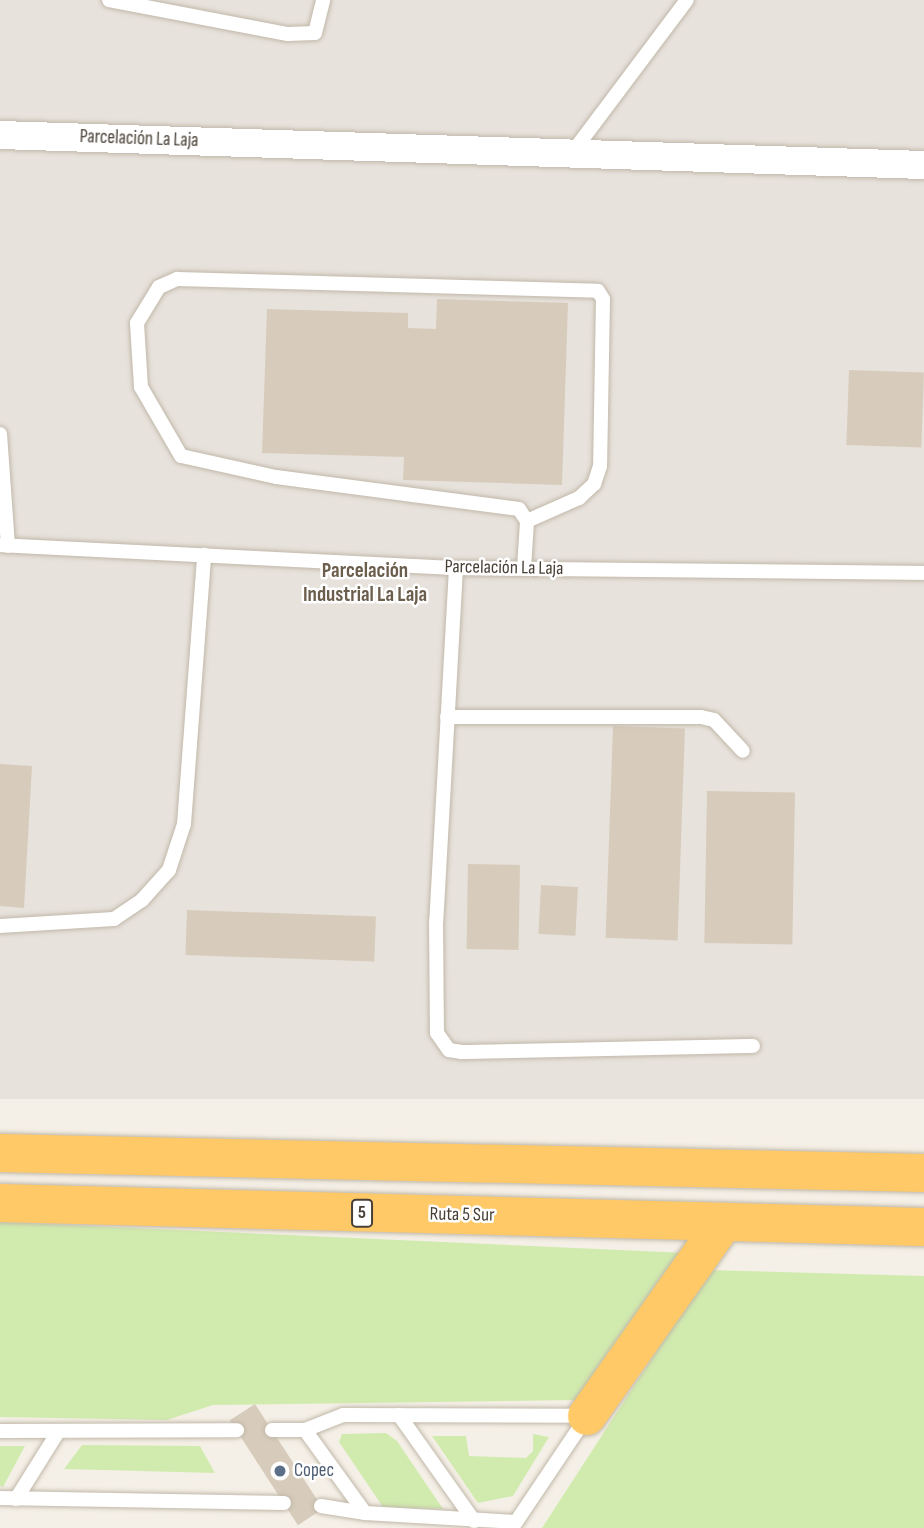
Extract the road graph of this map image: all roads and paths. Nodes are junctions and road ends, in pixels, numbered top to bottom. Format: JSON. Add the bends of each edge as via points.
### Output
{"nodes":[{"id":1,"x":109,"y":0,"type":"edge"},
{"id":2,"x":323,"y":0,"type":"edge"},
{"id":3,"x":687,"y":0,"type":"edge"},
{"id":4,"x":0,"y":135,"type":"edge"},
{"id":5,"x":572,"y":153,"type":"junction"},
{"id":6,"x":924,"y":164,"type":"edge"},
{"id":7,"x":0,"y":434,"type":"edge"},
{"id":8,"x":527,"y":521,"type":"junction"},
{"id":9,"x":4,"y":546,"type":"edge"},
{"id":10,"x":204,"y":555,"type":"junction"},
{"id":11,"x":456,"y":568,"type":"junction"},
{"id":12,"x":524,"y":568,"type":"junction"},
{"id":13,"x":924,"y":573,"type":"edge"},
{"id":14,"x":447,"y":717,"type":"junction"},
{"id":15,"x":743,"y":751,"type":"dead end"},
{"id":16,"x":0,"y":926,"type":"edge"},
{"id":17,"x":753,"y":1046,"type":"dead end"},
{"id":18,"x":0,"y":1153,"type":"edge"},
{"id":19,"x":924,"y":1173,"type":"edge"},
{"id":20,"x":0,"y":1203,"type":"edge"},
{"id":21,"x":724,"y":1222,"type":"junction"},
{"id":22,"x":924,"y":1227,"type":"edge"},
{"id":23,"x":399,"y":1415,"type":"junction"},
{"id":24,"x":587,"y":1416,"type":"junction"},
{"id":25,"x":237,"y":1430,"type":"dead end"},
{"id":26,"x":272,"y":1430,"type":"dead end"},
{"id":27,"x":304,"y":1430,"type":"junction"},
{"id":28,"x":0,"y":1431,"type":"edge"},
{"id":29,"x":58,"y":1432,"type":"junction"},
{"id":30,"x":0,"y":1498,"type":"edge"},
{"id":31,"x":16,"y":1499,"type":"junction"},
{"id":32,"x":284,"y":1503,"type":"dead end"},
{"id":33,"x":321,"y":1506,"type":"dead end"},
{"id":34,"x":365,"y":1513,"type":"junction"},
{"id":35,"x":474,"y":1521,"type":"junction"},
{"id":36,"x":514,"y":1525,"type":"edge"}],
"edges":[{"from":1,"to":2,"type":"lane","via":[[288,34],[315,33]]},
{"from":3,"to":5,"type":"lane"},
{"from":4,"to":5,"type":"street","name":"Parcelación La Laja"},
{"from":5,"to":6,"type":"street","name":"Parcelación La Laja"},
{"from":7,"to":9,"type":"lane"},
{"from":8,"to":8,"type":"lane","via":[[519,509],[276,477],[181,456],[141,387],[137,323],[159,287],[177,279],[598,291],[603,299],[600,466],[594,484],[579,498]]},
{"from":8,"to":12,"type":"lane"},
{"from":9,"to":10,"type":"lane","name":"Parcelación La Laja"},
{"from":10,"to":11,"type":"lane","name":"Parcelación La Laja"},
{"from":10,"to":16,"type":"lane","via":[[184,824],[169,870],[142,901],[114,919]]},
{"from":11,"to":12,"type":"lane","name":"Parcelación La Laja"},
{"from":11,"to":14,"type":"lane"},
{"from":12,"to":13,"type":"lane","name":"Parcelación La Laja"},
{"from":14,"to":15,"type":"lane","via":[[702,717],[714,720]]},
{"from":14,"to":17,"type":"lane","via":[[436,920],[437,1033],[449,1050]]},
{"from":18,"to":19,"type":"highway"},
{"from":20,"to":21,"type":"highway","name":"Ruta 5 Sur","number":"5"},
{"from":21,"to":22,"type":"highway","name":"Ruta 5 Sur","number":"5"},
{"from":21,"to":24,"type":"highway"},
{"from":23,"to":24,"type":"lane"},
{"from":23,"to":27,"type":"lane","via":[[343,1415]]},
{"from":23,"to":35,"type":"lane"},
{"from":24,"to":36,"type":"lane"},
{"from":25,"to":29,"type":"lane"},
{"from":26,"to":27,"type":"lane"},
{"from":27,"to":34,"type":"lane"},
{"from":28,"to":29,"type":"lane"},
{"from":29,"to":31,"type":"lane"},
{"from":30,"to":31,"type":"lane"},
{"from":31,"to":32,"type":"lane"},
{"from":33,"to":34,"type":"lane"},
{"from":34,"to":35,"type":"lane"},
{"from":35,"to":36,"type":"lane"}]}
